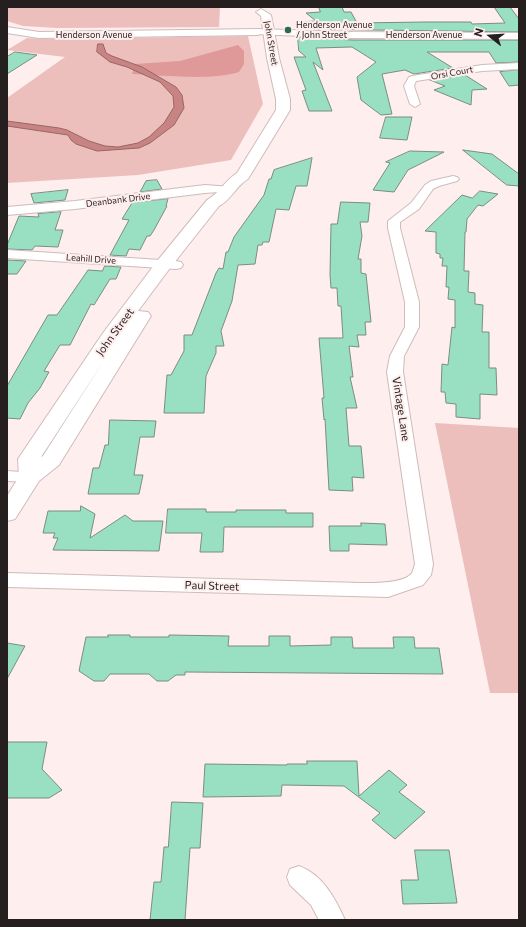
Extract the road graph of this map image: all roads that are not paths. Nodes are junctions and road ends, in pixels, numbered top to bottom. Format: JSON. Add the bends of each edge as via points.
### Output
{"nodes":[{"id":1,"x":261,"y":10,"type":"edge"},
{"id":2,"x":7,"y":30,"type":"edge"},
{"id":3,"x":24,"y":33,"type":"junction"},
{"id":4,"x":263,"y":33,"type":"junction"},
{"id":5,"x":519,"y":36,"type":"edge"},
{"id":6,"x":7,"y":39,"type":"edge"},
{"id":7,"x":519,"y":66,"type":"edge"},
{"id":8,"x":415,"y":104,"type":"dead end"},
{"id":9,"x":453,"y":179,"type":"dead end"},
{"id":10,"x":228,"y":189,"type":"junction"},
{"id":11,"x":7,"y":211,"type":"edge"},
{"id":12,"x":7,"y":254,"type":"edge"},
{"id":13,"x":170,"y":264,"type":"junction"},
{"id":14,"x":7,"y":476,"type":"edge"},
{"id":15,"x":30,"y":476,"type":"junction"},
{"id":16,"x":7,"y":514,"type":"edge"},
{"id":17,"x":7,"y":580,"type":"edge"},
{"id":18,"x":416,"y":580,"type":"joint"},
{"id":19,"x":299,"y":877,"type":"dead end"},
{"id":20,"x":332,"y":920,"type":"edge"}],
"edges":[{"from":1,"to":4,"type":"main road","name":"John Street","via":[[257,16]]},
{"from":2,"to":3,"type":"street","name":"Henderson Avenue"},
{"from":3,"to":4,"type":"street","name":"Henderson Avenue"},
{"from":3,"to":6,"type":"street"},
{"from":4,"to":5,"type":"street","name":"Henderson Avenue"},
{"from":4,"to":10,"type":"main road","name":"John Street","via":[[283,99],[283,110],[243,176]]},
{"from":7,"to":8,"type":"street","name":"Orsi Court","via":[[482,68],[412,79],[409,86]]},
{"from":9,"to":18,"type":"street","name":"Vintage Lane","via":[[429,187],[415,206],[394,221],[413,314],[412,327],[397,356],[395,372],[424,564],[421,575]]},
{"from":10,"to":11,"type":"street","name":"Deanbank Drive","via":[[205,189]]},
{"from":10,"to":13,"type":"main road","name":"John Street","via":[[213,203]]},
{"from":12,"to":13,"type":"street","name":"Leahill Drive"},
{"from":13,"to":15,"type":"main road","name":"John Street","via":[[51,460]]},
{"from":14,"to":15,"type":"street"},
{"from":15,"to":16,"type":"main road","name":"John Street"},
{"from":17,"to":18,"type":"street","name":"Paul Street","via":[[388,590]]},
{"from":19,"to":20,"type":"street","via":[[320,897]]}]}
